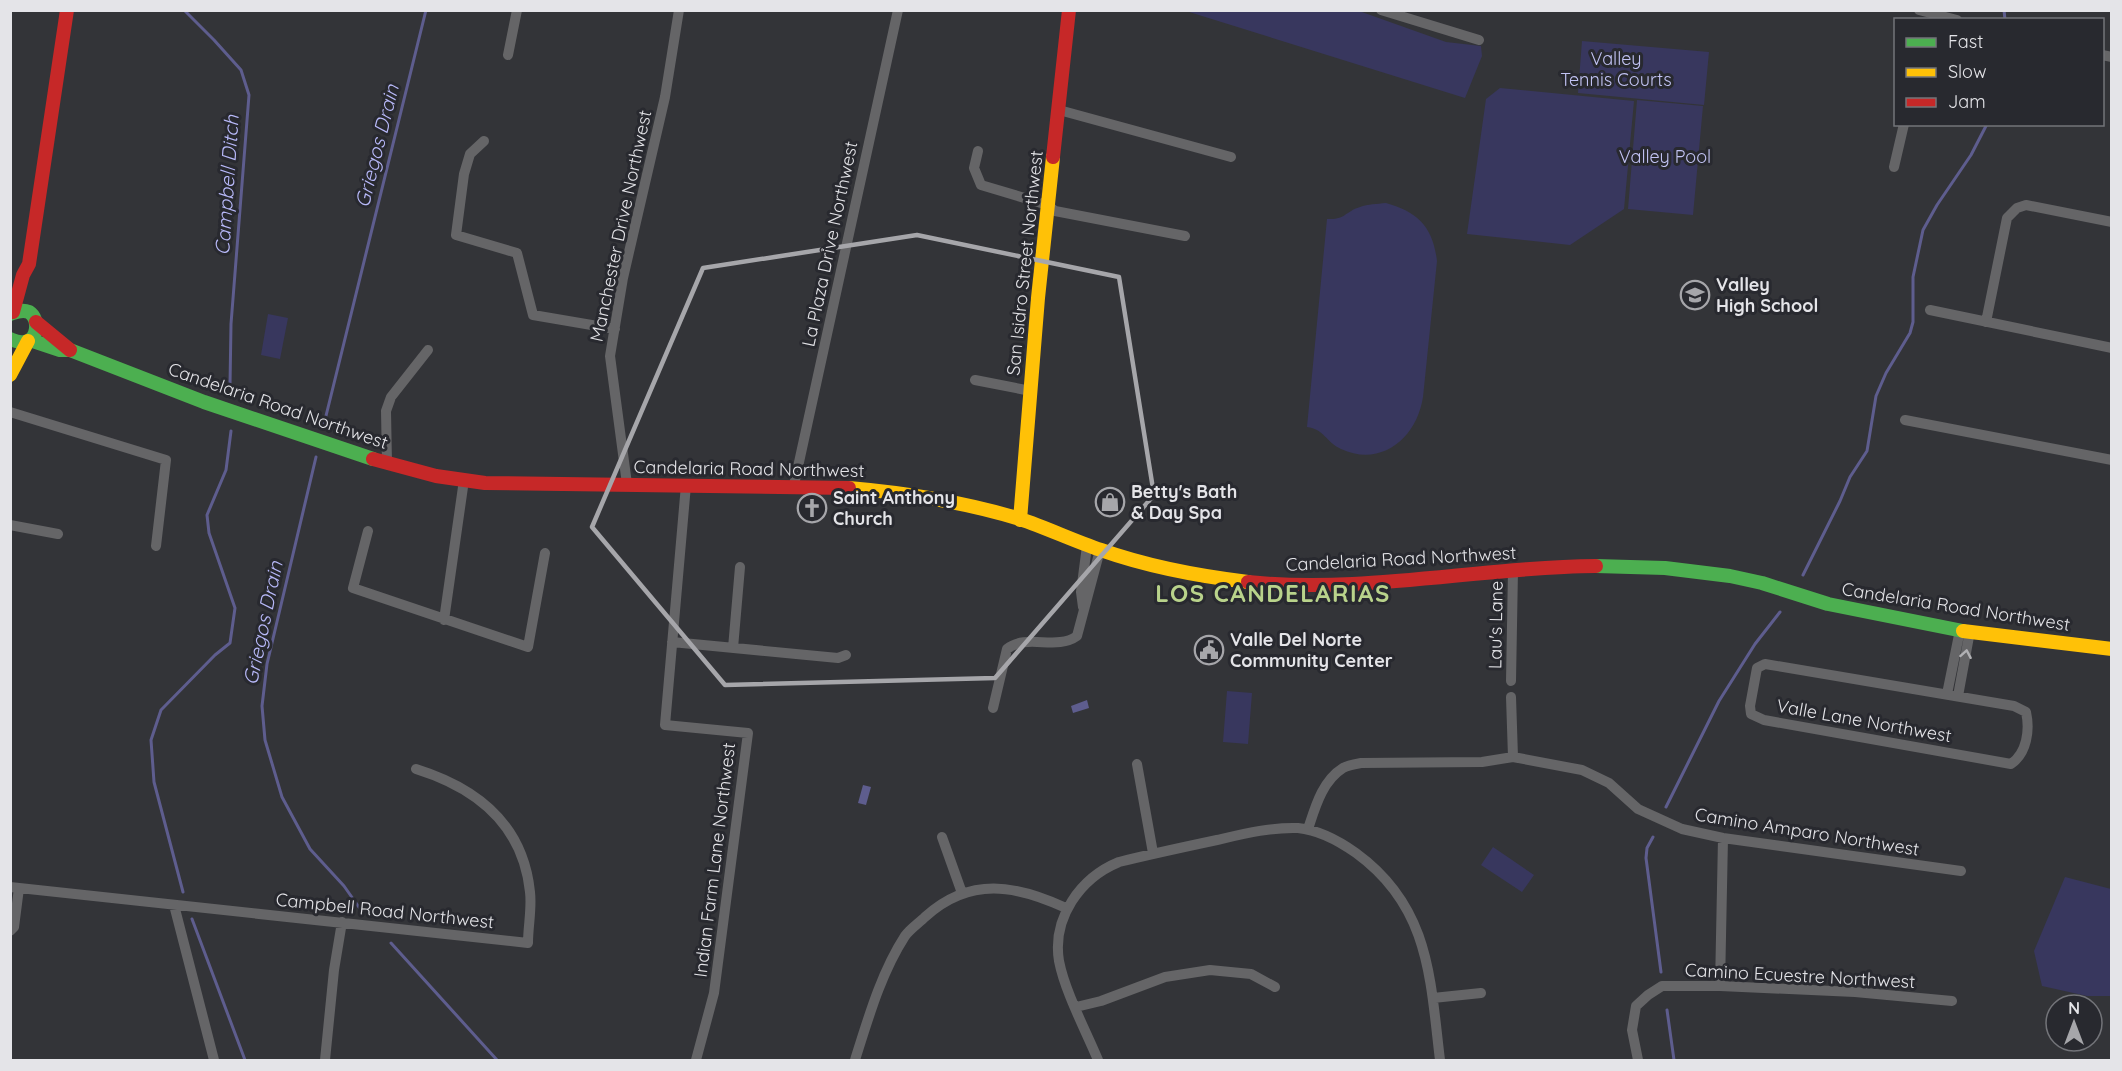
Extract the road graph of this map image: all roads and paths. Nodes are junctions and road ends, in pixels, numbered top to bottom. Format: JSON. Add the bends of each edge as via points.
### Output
{"nodes":[{"id":1,"x":67,"y":10,"type":"edge"},
{"id":2,"x":518,"y":10,"type":"edge"},
{"id":3,"x":680,"y":10,"type":"edge"},
{"id":4,"x":898,"y":10,"type":"edge"},
{"id":5,"x":1069,"y":10,"type":"edge"},
{"id":6,"x":1381,"y":10,"type":"edge"},
{"id":7,"x":1919,"y":10,"type":"edge"},
{"id":8,"x":1932,"y":17,"type":"edge"},
{"id":9,"x":1479,"y":40,"type":"dead end"},
{"id":10,"x":508,"y":55,"type":"dead end"},
{"id":11,"x":1059,"y":110,"type":"junction"},
{"id":12,"x":1904,"y":126,"type":"edge"},
{"id":13,"x":484,"y":141,"type":"dead end"},
{"id":14,"x":978,"y":151,"type":"dead end"},
{"id":15,"x":1231,"y":157,"type":"dead end"},
{"id":16,"x":1894,"y":167,"type":"dead end"},
{"id":17,"x":1048,"y":205,"type":"junction"},
{"id":18,"x":2112,"y":222,"type":"edge"},
{"id":19,"x":1185,"y":237,"type":"dead end"},
{"id":20,"x":28,"y":264,"type":"junction"},
{"id":21,"x":1930,"y":310,"type":"dead end"},
{"id":22,"x":11,"y":313,"type":"edge"},
{"id":23,"x":35,"y":320,"type":"junction"},
{"id":24,"x":1986,"y":322,"type":"junction"},
{"id":25,"x":615,"y":329,"type":"junction"},
{"id":26,"x":10,"y":339,"type":"edge"},
{"id":27,"x":29,"y":340,"type":"junction"},
{"id":28,"x":2112,"y":348,"type":"edge"},
{"id":29,"x":70,"y":350,"type":"junction"},
{"id":30,"x":428,"y":350,"type":"dead end"},
{"id":31,"x":10,"y":375,"type":"edge"},
{"id":32,"x":975,"y":380,"type":"dead end"},
{"id":33,"x":1030,"y":391,"type":"junction"},
{"id":34,"x":10,"y":412,"type":"edge"},
{"id":35,"x":1905,"y":420,"type":"dead end"},
{"id":36,"x":2112,"y":460,"type":"edge"},
{"id":37,"x":387,"y":463,"type":"junction"},
{"id":38,"x":464,"y":480,"type":"junction"},
{"id":39,"x":627,"y":484,"type":"junction"},
{"id":40,"x":686,"y":485,"type":"junction"},
{"id":41,"x":794,"y":485,"type":"junction"},
{"id":42,"x":1020,"y":519,"type":"junction"},
{"id":43,"x":10,"y":525,"type":"edge"},
{"id":44,"x":368,"y":531,"type":"dead end"},
{"id":45,"x":58,"y":534,"type":"dead end"},
{"id":46,"x":156,"y":546,"type":"dead end"},
{"id":47,"x":1094,"y":548,"type":"junction"},
{"id":48,"x":545,"y":553,"type":"dead end"},
{"id":49,"x":740,"y":567,"type":"dead end"},
{"id":50,"x":1513,"y":570,"type":"junction"},
{"id":51,"x":444,"y":620,"type":"junction"},
{"id":52,"x":1965,"y":630,"type":"junction"},
{"id":53,"x":672,"y":642,"type":"junction"},
{"id":54,"x":733,"y":648,"type":"junction"},
{"id":55,"x":2112,"y":649,"type":"edge"},
{"id":56,"x":846,"y":655,"type":"dead end"},
{"id":57,"x":1511,"y":681,"type":"dead end"},
{"id":58,"x":1953,"y":695,"type":"junction"},
{"id":59,"x":1511,"y":697,"type":"dead end"},
{"id":60,"x":993,"y":708,"type":"dead end"},
{"id":61,"x":1513,"y":757,"type":"junction"},
{"id":62,"x":1137,"y":764,"type":"dead end"},
{"id":63,"x":416,"y":769,"type":"dead end"},
{"id":64,"x":1308,"y":829,"type":"junction"},
{"id":65,"x":942,"y":837,"type":"dead end"},
{"id":66,"x":1723,"y":838,"type":"junction"},
{"id":67,"x":1153,"y":854,"type":"junction"},
{"id":68,"x":1961,"y":872,"type":"dead end"},
{"id":69,"x":15,"y":888,"type":"edge"},
{"id":70,"x":962,"y":893,"type":"junction"},
{"id":71,"x":174,"y":905,"type":"junction"},
{"id":72,"x":1066,"y":908,"type":"junction"},
{"id":73,"x":342,"y":922,"type":"junction"},
{"id":74,"x":10,"y":931,"type":"edge"},
{"id":75,"x":1720,"y":986,"type":"junction"},
{"id":76,"x":1275,"y":987,"type":"dead end"},
{"id":77,"x":1480,"y":993,"type":"dead end"},
{"id":78,"x":1433,"y":998,"type":"junction"},
{"id":79,"x":1952,"y":1001,"type":"dead end"},
{"id":80,"x":1076,"y":1007,"type":"junction"},
{"id":81,"x":214,"y":1060,"type":"edge"},
{"id":82,"x":325,"y":1060,"type":"edge"},
{"id":83,"x":696,"y":1060,"type":"edge"},
{"id":84,"x":855,"y":1060,"type":"edge"},
{"id":85,"x":1098,"y":1060,"type":"edge"},
{"id":86,"x":1440,"y":1060,"type":"edge"},
{"id":87,"x":1638,"y":1060,"type":"edge"}],
"edges":[{"from":1,"to":20,"type":"main road"},
{"from":2,"to":10,"type":"street"},
{"from":3,"to":25,"type":"street","name":"Manchester Drive Northwest"},
{"from":4,"to":41,"type":"street","name":"La Plaza Drive Northwest"},
{"from":5,"to":11,"type":"main road","name":"San Isidro Street Northwest"},
{"from":6,"to":9,"type":"street"},
{"from":7,"to":8,"type":"street"},
{"from":11,"to":15,"type":"street"},
{"from":11,"to":17,"type":"main road","name":"San Isidro Street Northwest"},
{"from":12,"to":16,"type":"street"},
{"from":13,"to":25,"type":"street","via":[[470,154],[464,174],[456,235],[517,253],[533,315]]},
{"from":14,"to":17,"type":"street","via":[[974,168],[981,185]]},
{"from":17,"to":19,"type":"street","via":[[1055,211]]},
{"from":17,"to":33,"type":"main road","name":"San Isidro Street Northwest"},
{"from":18,"to":24,"type":"street","via":[[2041,207],[2017,208],[2007,218]]},
{"from":20,"to":22,"type":"main road","via":[[22,272],[19,300]]},
{"from":20,"to":23,"type":"main road"},
{"from":21,"to":24,"type":"street"},
{"from":22,"to":23,"type":"main road","via":[[27,312]]},
{"from":23,"to":27,"type":"main road","via":[[35,334]]},
{"from":23,"to":29,"type":"main road"},
{"from":24,"to":28,"type":"street"},
{"from":25,"to":39,"type":"street","name":"Manchester Drive Northwest","via":[[610,356]]},
{"from":26,"to":27,"type":"main road"},
{"from":27,"to":29,"type":"main road"},
{"from":27,"to":31,"type":"main road"},
{"from":29,"to":37,"type":"main road","name":"Candelaria Road Northwest","via":[[204,402]]},
{"from":30,"to":37,"type":"street","via":[[390,397],[386,411]]},
{"from":32,"to":33,"type":"street"},
{"from":33,"to":42,"type":"main road","name":"San Isidro Street Northwest"},
{"from":34,"to":46,"type":"street","via":[[166,460]]},
{"from":35,"to":36,"type":"street"},
{"from":37,"to":38,"type":"main road","name":"Candelaria Road Northwest"},
{"from":38,"to":39,"type":"main road","name":"Candelaria Road Northwest","via":[[527,485]]},
{"from":38,"to":51,"type":"street"},
{"from":39,"to":40,"type":"main road","name":"Candelaria Road Northwest"},
{"from":40,"to":41,"type":"main road","name":"Candelaria Road Northwest"},
{"from":40,"to":53,"type":"street","name":"Indian Farm Lane Northwest"},
{"from":41,"to":42,"type":"main road","name":"Candelaria Road Northwest","via":[[877,490]]},
{"from":42,"to":47,"type":"main road","name":"Candelaria Road Northwest"},
{"from":43,"to":45,"type":"street"},
{"from":44,"to":51,"type":"street","via":[[353,588]]},
{"from":47,"to":50,"type":"main road","name":"Candelaria Road Northwest","via":[[1204,576],[1268,584],[1319,585]]},
{"from":47,"to":60,"type":"street","via":[[1077,636],[1062,643],[1014,643],[1007,649]]},
{"from":48,"to":51,"type":"street","via":[[528,647]]},
{"from":49,"to":54,"type":"street"},
{"from":50,"to":52,"type":"main road","name":"Candelaria Road Northwest","via":[[1608,566],[1702,572],[1776,587],[1833,606]]},
{"from":50,"to":57,"type":"street","name":"Lau's Lane"},
{"from":52,"to":55,"type":"main road","name":"Candelaria Road Northwest"},
{"from":52,"to":58,"type":"street"},
{"from":53,"to":54,"type":"street"},
{"from":53,"to":83,"type":"street","name":"Indian Farm Lane Northwest","via":[[665,725],[748,733],[714,993]]},
{"from":54,"to":56,"type":"street","via":[[838,658]]},
{"from":58,"to":58,"type":"street","name":"Valle Lane Northwest","via":[[1765,664],[1757,668],[1750,706],[1751,714],[1764,720],[2011,764],[2020,758],[2029,724],[2026,712],[2014,706]]},
{"from":59,"to":61,"type":"street"},
{"from":61,"to":64,"type":"street","name":"Camino Amparo Northwest","via":[[1482,762],[1361,763],[1342,769],[1325,786]]},
{"from":61,"to":66,"type":"street","name":"Camino Amparo Northwest","via":[[1582,770],[1609,783],[1638,809],[1682,829]]},
{"from":62,"to":67,"type":"street"},
{"from":63,"to":73,"type":"street","name":"Campbell Road Northwest","via":[[458,784],[482,800],[511,835],[530,892],[528,943]]},
{"from":64,"to":67,"type":"street","via":[[1262,831]]},
{"from":64,"to":78,"type":"street","via":[[1347,846],[1392,886],[1416,927]]},
{"from":65,"to":70,"type":"street"},
{"from":66,"to":68,"type":"street","name":"Camino Amparo Northwest"},
{"from":66,"to":75,"type":"street"},
{"from":67,"to":72,"type":"street","via":[[1105,868]]},
{"from":69,"to":71,"type":"street","name":"Campbell Road Northwest"},
{"from":69,"to":74,"type":"street","via":[[14,927]]},
{"from":70,"to":72,"type":"street","via":[[1020,890]]},
{"from":70,"to":84,"type":"street","via":[[938,906],[907,934],[886,975]]},
{"from":71,"to":73,"type":"street","name":"Campbell Road Northwest"},
{"from":71,"to":81,"type":"street"},
{"from":72,"to":80,"type":"street","via":[[1058,945],[1059,961]]},
{"from":73,"to":82,"type":"street"},
{"from":75,"to":79,"type":"street","name":"Camino Ecuestre Northwest"},
{"from":75,"to":87,"type":"street","name":"Camino Ecuestre Northwest","via":[[1662,986],[1648,994],[1635,1006],[1632,1030]]},
{"from":76,"to":80,"type":"street","via":[[1251,974],[1210,970],[1165,977]]},
{"from":77,"to":78,"type":"street"},
{"from":78,"to":86,"type":"street"},
{"from":80,"to":85,"type":"street"}]}
